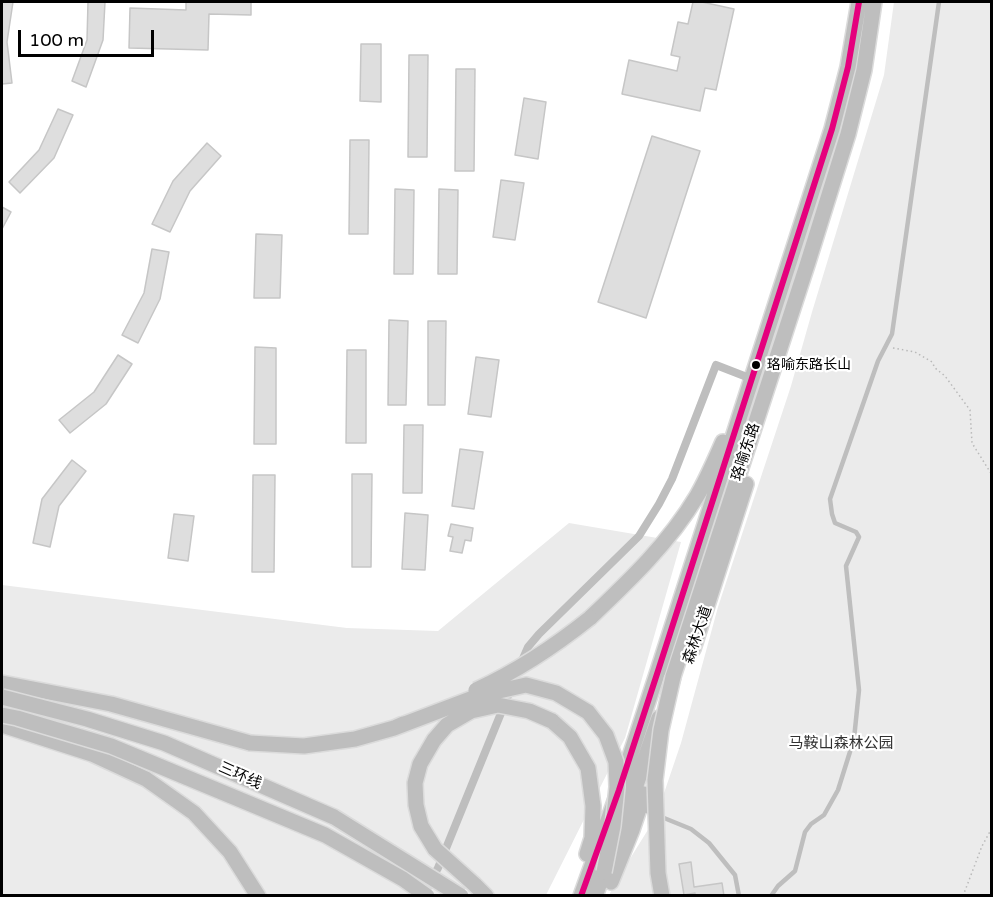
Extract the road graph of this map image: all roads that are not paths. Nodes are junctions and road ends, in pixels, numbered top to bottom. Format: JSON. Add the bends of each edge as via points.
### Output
{"nodes":[{"id":1,"x":859,"y":2,"type":"edge"},
{"id":2,"x":874,"y":2,"type":"edge"},
{"id":3,"x":939,"y":2,"type":"edge"},
{"id":4,"x":773,"y":370,"type":"junction"},
{"id":5,"x":752,"y":379,"type":"junction"},
{"id":6,"x":673,"y":677,"type":"junction"},
{"id":7,"x":2,"y":683,"type":"edge"},
{"id":8,"x":2,"y":697,"type":"edge"},
{"id":9,"x":2,"y":715,"type":"edge"},
{"id":10,"x":2,"y":725,"type":"edge"},
{"id":11,"x":394,"y":728,"type":"junction"},
{"id":12,"x":639,"y":808,"type":"junction"},
{"id":13,"x":604,"y":872,"type":"junction"},
{"id":14,"x":258,"y":896,"type":"edge"},
{"id":15,"x":422,"y":896,"type":"edge"},
{"id":16,"x":427,"y":896,"type":"edge"},
{"id":17,"x":461,"y":896,"type":"edge"},
{"id":18,"x":486,"y":896,"type":"edge"},
{"id":19,"x":576,"y":896,"type":"edge"},
{"id":20,"x":581,"y":896,"type":"edge"},
{"id":21,"x":595,"y":896,"type":"edge"},
{"id":22,"x":606,"y":896,"type":"edge"},
{"id":23,"x":662,"y":896,"type":"edge"},
{"id":24,"x":739,"y":896,"type":"edge"},
{"id":25,"x":771,"y":896,"type":"edge"}],
"edges":[{"from":1,"to":5,"type":"highway","via":[[832,129]]},
{"from":2,"to":4,"type":"highway","name":"珞喻东路","via":[[864,70],[848,134]]},
{"from":3,"to":25,"type":"lane","via":[[892,334],[878,361],[830,499],[835,523],[859,537],[846,566],[859,690],[854,739],[838,790],[824,815],[805,832],[795,871]]},
{"from":4,"to":6,"type":"highway","name":"珞喻东路"},
{"from":4,"to":12,"type":"highway","name":"森林大道","via":[[765,422],[716,582]]},
{"from":5,"to":11,"type":"highway","bridge":true,"via":[[696,497],[635,576],[570,635],[501,678]]},
{"from":5,"to":15,"type":"street","via":[[716,365],[672,479],[639,536],[528,647],[438,868]]},
{"from":5,"to":20,"type":"highway","name":"森林大道","via":[[654,685]]},
{"from":6,"to":13,"type":"highway","name":"珞喻东路","bridge":true},
{"from":6,"to":23,"type":"highway","bridge":true,"via":[[655,780]]},
{"from":7,"to":11,"type":"highway","bridge":true,"via":[[111,704],[250,743],[304,746],[355,739]]},
{"from":8,"to":17,"type":"highway","name":"三环线","bridge":true,"via":[[164,743],[334,817]]},
{"from":9,"to":16,"type":"highway","name":"三环线","bridge":true,"via":[[111,746],[325,835]]},
{"from":10,"to":14,"type":"highway","via":[[92,754],[146,779],[194,813],[230,852]]},
{"from":11,"to":13,"type":"highway","bridge":true,"via":[[481,695],[526,685],[556,693],[588,712],[606,735],[616,762],[613,826]]},
{"from":12,"to":22,"type":"highway","name":"森林大道"},
{"from":12,"to":24,"type":"lane","via":[[691,829],[709,843],[735,875]]},
{"from":13,"to":21,"type":"highway","name":"珞喻东路"},
{"from":18,"to":19,"type":"highway","bridge":true,"via":[[435,849],[421,826],[416,783],[420,764],[447,725],[471,711],[498,705],[529,711],[552,721],[570,737],[588,768],[592,838]]}]}
